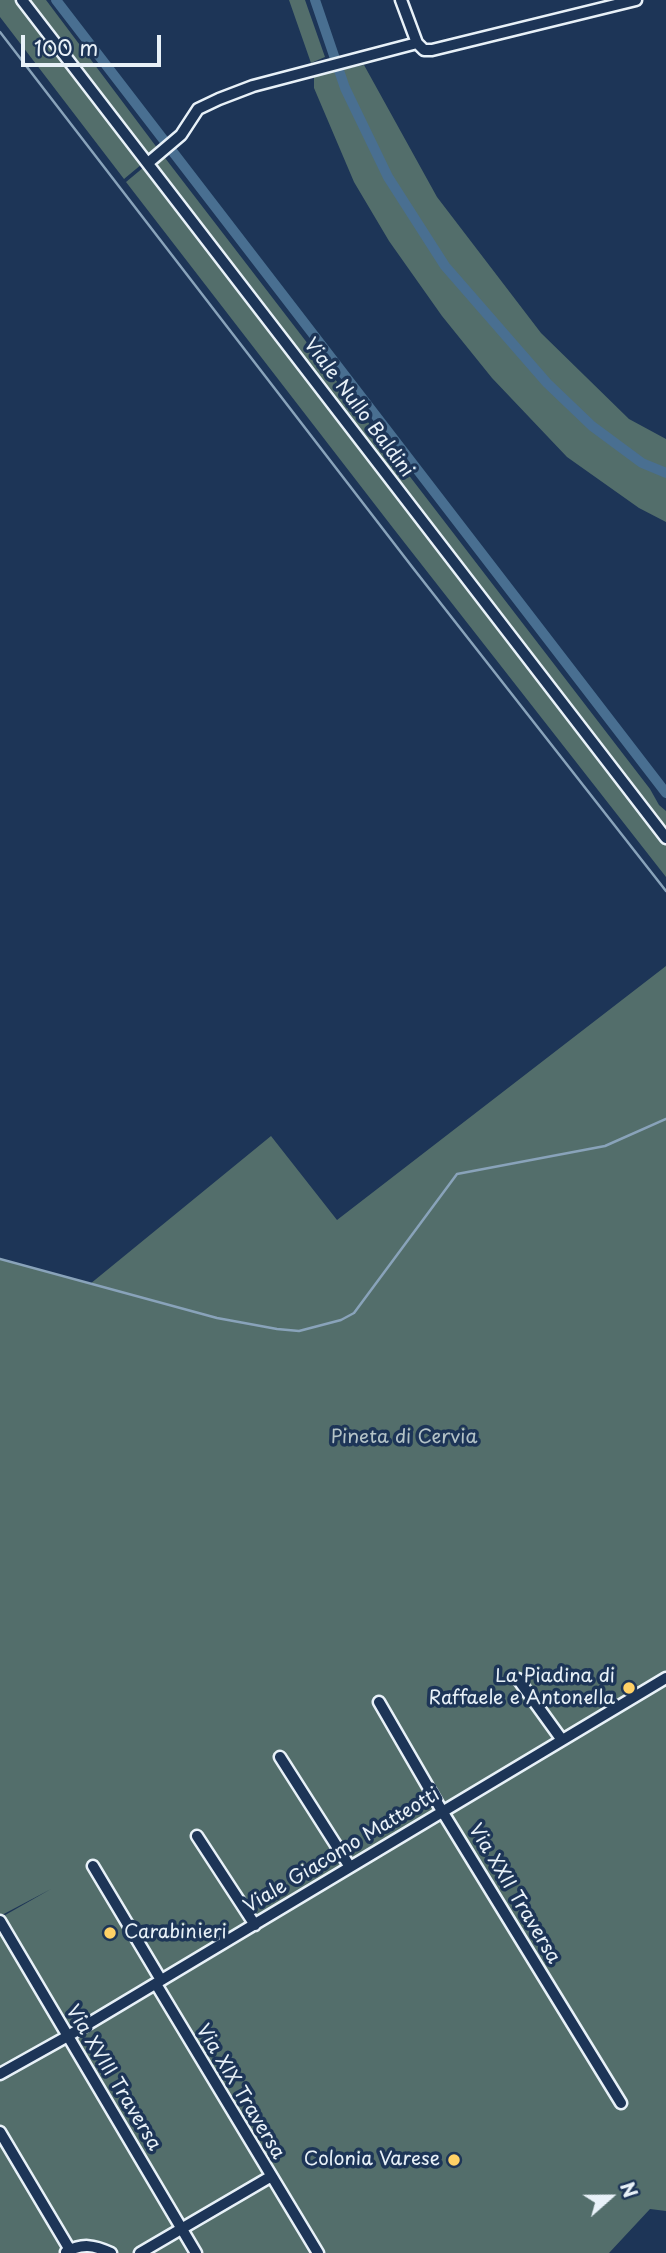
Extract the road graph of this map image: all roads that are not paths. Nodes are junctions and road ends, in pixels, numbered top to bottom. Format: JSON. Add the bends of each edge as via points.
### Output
{"nodes":[{"id":1,"x":22,"y":0,"type":"edge"},
{"id":2,"x":401,"y":0,"type":"edge"},
{"id":3,"x":636,"y":0,"type":"edge"},
{"id":4,"x":417,"y":43,"type":"junction"},
{"id":5,"x":152,"y":159,"type":"junction"},
{"id":6,"x":666,"y":838,"type":"edge"},
{"id":7,"x":666,"y":1678,"type":"edge"},
{"id":8,"x":518,"y":1679,"type":"dead end"},
{"id":9,"x":379,"y":1702,"type":"dead end"},
{"id":10,"x":562,"y":1740,"type":"junction"},
{"id":11,"x":281,"y":1757,"type":"dead end"},
{"id":12,"x":442,"y":1811,"type":"junction"},
{"id":13,"x":197,"y":1836,"type":"dead end"},
{"id":14,"x":93,"y":1866,"type":"dead end"},
{"id":15,"x":350,"y":1867,"type":"junction"},
{"id":16,"x":0,"y":1921,"type":"edge"},
{"id":17,"x":255,"y":1925,"type":"junction"},
{"id":18,"x":159,"y":1982,"type":"junction"},
{"id":19,"x":68,"y":2036,"type":"junction"},
{"id":20,"x":0,"y":2074,"type":"edge"},
{"id":21,"x":621,"y":2103,"type":"dead end"},
{"id":22,"x":0,"y":2132,"type":"edge"},
{"id":23,"x":270,"y":2177,"type":"junction"},
{"id":24,"x":182,"y":2229,"type":"junction"},
{"id":25,"x":67,"y":2251,"type":"edge"},
{"id":26,"x":111,"y":2253,"type":"edge"},
{"id":27,"x":140,"y":2253,"type":"edge"},
{"id":28,"x":196,"y":2253,"type":"edge"},
{"id":29,"x":318,"y":2253,"type":"edge"}],
"edges":[{"from":1,"to":5,"type":"street","name":"Viale Nullo Baldini"},
{"from":2,"to":4,"type":"street"},
{"from":3,"to":4,"type":"street","via":[[432,50]]},
{"from":4,"to":5,"type":"street","via":[[253,86],[205,105],[181,135]]},
{"from":5,"to":6,"type":"street","name":"Viale Nullo Baldini"},
{"from":7,"to":10,"type":"street","name":"Viale Giacomo Matteotti"},
{"from":8,"to":10,"type":"street"},
{"from":9,"to":12,"type":"street","name":"Via XXII Traversa"},
{"from":10,"to":12,"type":"street","name":"Viale Giacomo Matteotti"},
{"from":11,"to":15,"type":"street"},
{"from":12,"to":15,"type":"street","name":"Viale Giacomo Matteotti"},
{"from":12,"to":21,"type":"street","name":"Via XXII Traversa"},
{"from":13,"to":17,"type":"street"},
{"from":14,"to":18,"type":"street","name":"Via XIX Traversa"},
{"from":15,"to":17,"type":"street","name":"Viale Giacomo Matteotti"},
{"from":16,"to":19,"type":"street","name":"Via XVIII Traversa"},
{"from":17,"to":18,"type":"street","name":"Viale Giacomo Matteotti"},
{"from":18,"to":19,"type":"street","name":"Viale Giacomo Matteotti"},
{"from":18,"to":23,"type":"street","name":"Via XIX Traversa"},
{"from":19,"to":20,"type":"street","name":"Viale Giacomo Matteotti"},
{"from":19,"to":24,"type":"street","name":"Via XVIII Traversa"},
{"from":22,"to":25,"type":"street"},
{"from":23,"to":24,"type":"street"},
{"from":23,"to":29,"type":"street","name":"Via XIX Traversa"},
{"from":24,"to":27,"type":"street"},
{"from":24,"to":28,"type":"street","name":"Via XVIII Traversa"},
{"from":25,"to":26,"type":"street","via":[[92,2245]]}]}
